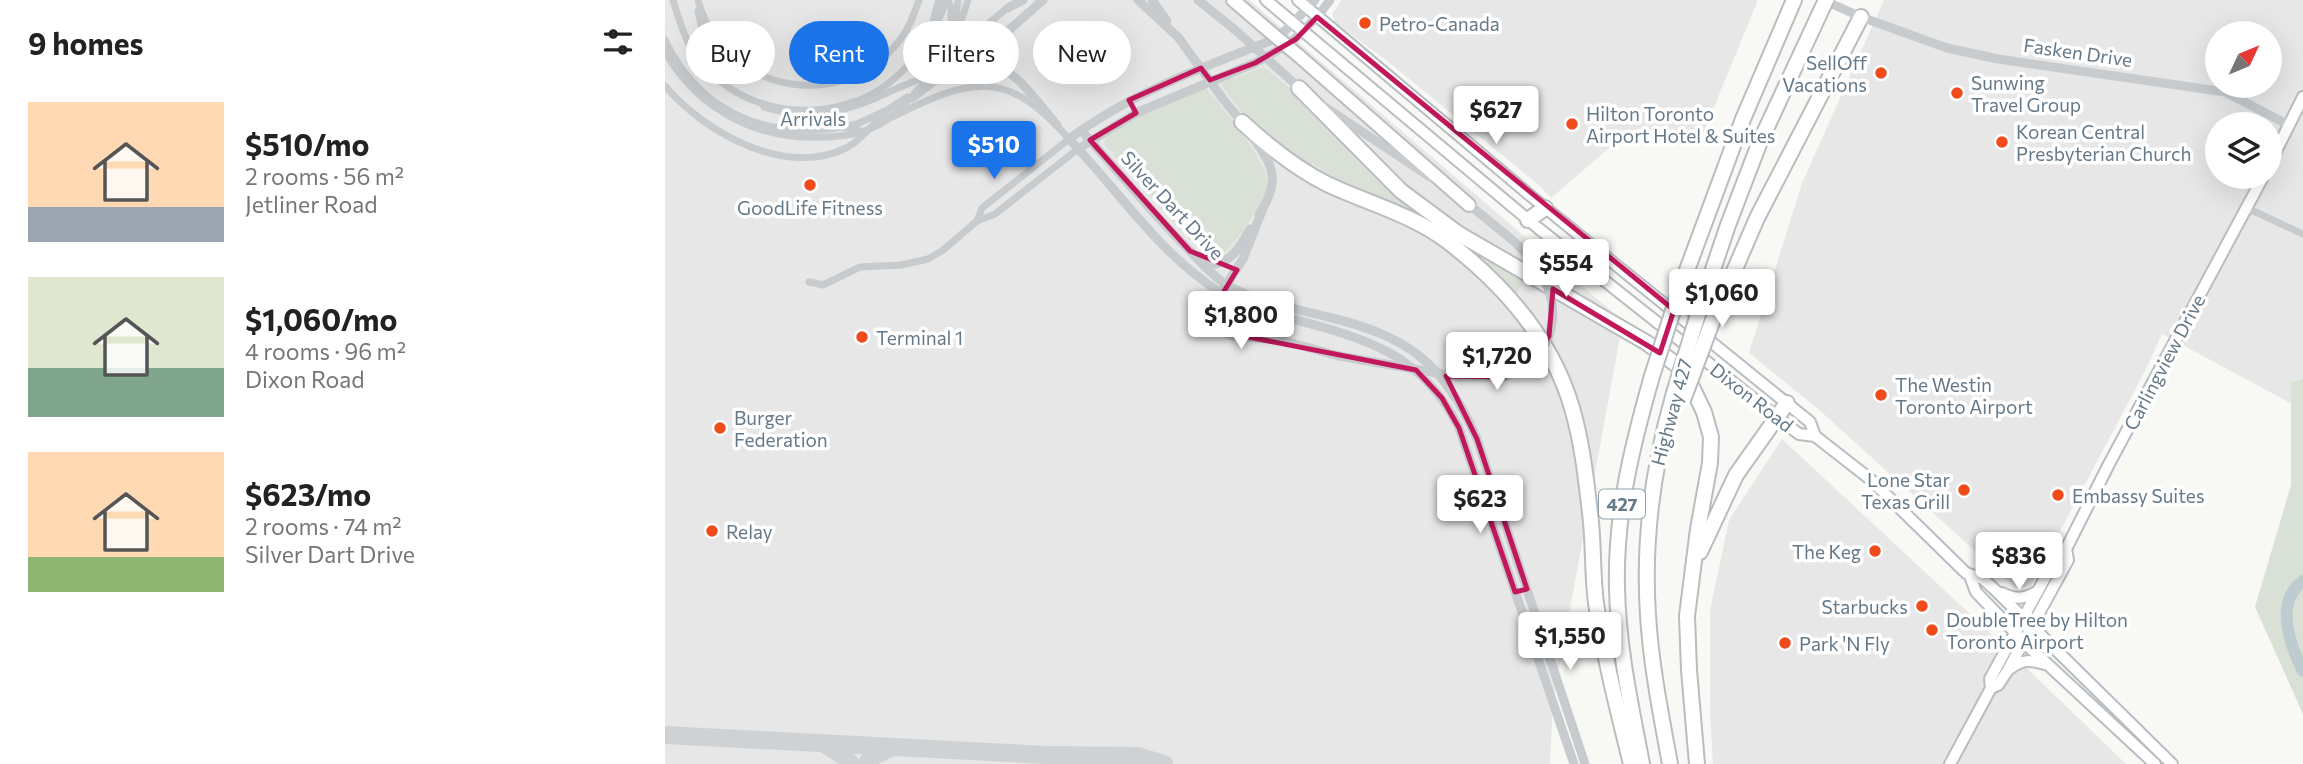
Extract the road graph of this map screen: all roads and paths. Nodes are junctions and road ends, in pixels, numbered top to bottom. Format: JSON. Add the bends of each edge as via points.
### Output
{"nodes":[{"id":1,"x":672,"y":0,"type":"edge"},
{"id":2,"x":697,"y":0,"type":"edge"},
{"id":3,"x":919,"y":0,"type":"edge"},
{"id":4,"x":939,"y":0,"type":"edge"},
{"id":5,"x":947,"y":0,"type":"edge"},
{"id":6,"x":958,"y":0,"type":"edge"},
{"id":7,"x":968,"y":0,"type":"edge"},
{"id":8,"x":1016,"y":0,"type":"edge"},
{"id":9,"x":1023,"y":0,"type":"edge"},
{"id":10,"x":1042,"y":0,"type":"edge"},
{"id":11,"x":1138,"y":0,"type":"edge"},
{"id":12,"x":1152,"y":0,"type":"edge"},
{"id":13,"x":1198,"y":0,"type":"edge"},
{"id":14,"x":1207,"y":0,"type":"edge"},
{"id":15,"x":1233,"y":0,"type":"edge"},
{"id":16,"x":1266,"y":0,"type":"edge"},
{"id":17,"x":1331,"y":0,"type":"edge"},
{"id":18,"x":1825,"y":0,"type":"edge"},
{"id":19,"x":1793,"y":1,"type":"edge"},
{"id":20,"x":1307,"y":3,"type":"edge"},
{"id":21,"x":1008,"y":8,"type":"junction"},
{"id":22,"x":1317,"y":17,"type":"junction"},
{"id":23,"x":1861,"y":17,"type":"junction"},
{"id":24,"x":932,"y":21,"type":"edge"},
{"id":25,"x":938,"y":21,"type":"edge"},
{"id":26,"x":951,"y":21,"type":"edge"},
{"id":27,"x":961,"y":21,"type":"edge"},
{"id":28,"x":992,"y":21,"type":"edge"},
{"id":29,"x":1019,"y":21,"type":"edge"},
{"id":30,"x":1293,"y":23,"type":"junction"},
{"id":31,"x":1234,"y":29,"type":"junction"},
{"id":32,"x":1303,"y":31,"type":"junction"},
{"id":33,"x":1178,"y":37,"type":"junction"},
{"id":34,"x":665,"y":40,"type":"edge"},
{"id":35,"x":665,"y":51,"type":"edge"},
{"id":36,"x":903,"y":69,"type":"edge"},
{"id":37,"x":1019,"y":81,"type":"edge"},
{"id":38,"x":906,"y":84,"type":"edge"},
{"id":39,"x":917,"y":84,"type":"edge"},
{"id":40,"x":920,"y":84,"type":"edge"},
{"id":41,"x":932,"y":84,"type":"edge"},
{"id":42,"x":723,"y":85,"type":"junction"},
{"id":43,"x":665,"y":86,"type":"edge"},
{"id":44,"x":1299,"y":88,"type":"junction"},
{"id":45,"x":2303,"y":97,"type":"edge"},
{"id":46,"x":1129,"y":100,"type":"junction"},
{"id":47,"x":901,"y":108,"type":"junction"},
{"id":48,"x":888,"y":110,"type":"junction"},
{"id":49,"x":1136,"y":113,"type":"junction"},
{"id":50,"x":815,"y":115,"type":"junction"},
{"id":51,"x":881,"y":122,"type":"junction"},
{"id":52,"x":1241,"y":122,"type":"junction"},
{"id":53,"x":1057,"y":125,"type":"junction"},
{"id":54,"x":2288,"y":125,"type":"junction"},
{"id":55,"x":860,"y":131,"type":"junction"},
{"id":56,"x":1081,"y":131,"type":"junction"},
{"id":57,"x":2282,"y":138,"type":"edge"},
{"id":58,"x":1069,"y":139,"type":"junction"},
{"id":59,"x":1090,"y":140,"type":"junction"},
{"id":60,"x":1078,"y":149,"type":"junction"},
{"id":61,"x":2257,"y":189,"type":"edge"},
{"id":62,"x":1469,"y":205,"type":"junction"},
{"id":63,"x":1545,"y":208,"type":"junction"},
{"id":64,"x":2247,"y":208,"type":"junction"},
{"id":65,"x":1262,"y":211,"type":"junction"},
{"id":66,"x":977,"y":220,"type":"junction"},
{"id":67,"x":1528,"y":220,"type":"junction"},
{"id":68,"x":2303,"y":234,"type":"edge"},
{"id":69,"x":1191,"y":251,"type":"junction"},
{"id":70,"x":809,"y":282,"type":"dead end"},
{"id":71,"x":1224,"y":289,"type":"junction"},
{"id":72,"x":1679,"y":396,"type":"junction"},
{"id":73,"x":1787,"y":403,"type":"junction"},
{"id":74,"x":1778,"y":418,"type":"junction"},
{"id":75,"x":1815,"y":436,"type":"junction"},
{"id":76,"x":2066,"y":549,"type":"junction"},
{"id":77,"x":1695,"y":563,"type":"junction"},
{"id":78,"x":1970,"y":576,"type":"junction"},
{"id":79,"x":1993,"y":588,"type":"junction"},
{"id":80,"x":1527,"y":589,"type":"junction"},
{"id":81,"x":2038,"y":591,"type":"junction"},
{"id":82,"x":1515,"y":592,"type":"junction"},
{"id":83,"x":2028,"y":622,"type":"junction"},
{"id":84,"x":2016,"y":632,"type":"junction"},
{"id":85,"x":2024,"y":641,"type":"junction"},
{"id":86,"x":2048,"y":665,"type":"junction"},
{"id":87,"x":2008,"y":670,"type":"junction"},
{"id":88,"x":1991,"y":688,"type":"junction"},
{"id":89,"x":1574,"y":764,"type":"edge"},
{"id":90,"x":1585,"y":764,"type":"edge"},
{"id":91,"x":1631,"y":764,"type":"edge"},
{"id":92,"x":1641,"y":764,"type":"edge"},
{"id":93,"x":1671,"y":764,"type":"edge"},
{"id":94,"x":1697,"y":764,"type":"edge"},
{"id":95,"x":1951,"y":764,"type":"edge"},
{"id":96,"x":2155,"y":764,"type":"edge"},
{"id":97,"x":2172,"y":764,"type":"edge"}],
"edges":[{"from":1,"to":36,"type":"street","name":"Arrivals","bridge":true,"via":[[690,46],[708,69],[743,96],[772,107],[793,111],[849,104],[880,89]]},
{"from":1,"to":42,"type":"street","via":[[692,53]]},
{"from":2,"to":3,"type":"street","via":[[713,33],[737,61],[766,78],[803,86],[842,80],[879,61],[904,34]]},
{"from":2,"to":42,"type":"street","via":[[706,48]]},
{"from":4,"to":24,"type":"street"},
{"from":5,"to":25,"type":"street"},
{"from":5,"to":26,"type":"street","bridge":true},
{"from":6,"to":47,"type":"street","name":"Arrivals","bridge":true,"via":[[944,57]]},
{"from":7,"to":27,"type":"street","bridge":true},
{"from":8,"to":21,"type":"street"},
{"from":9,"to":21,"type":"street"},
{"from":10,"to":29,"type":"street"},
{"from":11,"to":33,"type":"street"},
{"from":12,"to":33,"type":"street"},
{"from":13,"to":31,"type":"street"},
{"from":14,"to":31,"type":"street"},
{"from":15,"to":62,"type":"highway","bridge":true},
{"from":16,"to":30,"type":"main road","name":"Dixon Road"},
{"from":17,"to":22,"type":"street"},
{"from":18,"to":23,"type":"street","name":"Fasken Drive"},
{"from":18,"to":72,"type":"highway","name":"Highway 427","number":"427","bridge":true,"via":[[1759,144],[1728,225],[1699,311]]},
{"from":19,"to":92,"type":"highway","name":"Highway 427","number":"427","bridge":true,"via":[[1742,119],[1680,289],[1625,482],[1617,557],[1620,634]]},
{"from":20,"to":22,"type":"main road","name":"Dixon Road"},
{"from":20,"to":30,"type":"street"},
{"from":21,"to":28,"type":"street"},
{"from":22,"to":32,"type":"street"},
{"from":22,"to":63,"type":"main road","name":"Dixon Road"},
{"from":23,"to":54,"type":"street","name":"Fasken Drive","via":[[1941,47],[1986,57],[2225,92]]},
{"from":23,"to":72,"type":"highway","bridge":true,"via":[[1757,218]]},
{"from":30,"to":32,"type":"main road","name":"Dixon Road"},
{"from":30,"to":46,"type":"street","via":[[1270,41]]},
{"from":31,"to":44,"type":"street","bridge":true},
{"from":32,"to":49,"type":"street","via":[[1255,63]]},
{"from":32,"to":67,"type":"main road","name":"Dixon Road"},
{"from":33,"to":52,"type":"street","bridge":true},
{"from":34,"to":48,"type":"street","bridge":true,"via":[[681,67],[707,95],[759,124],[829,130]]},
{"from":35,"to":47,"type":"street","name":"Arrivals","bridge":true,"via":[[689,87],[705,100],[742,124],[776,135],[818,138],[855,134],[880,124]]},
{"from":35,"to":55,"type":"street","via":[[692,87],[747,125],[800,137]]},
{"from":37,"to":53,"type":"street"},
{"from":38,"to":50,"type":"street","via":[[855,107]]},
{"from":39,"to":51,"type":"street"},
{"from":40,"to":48,"type":"street","bridge":true},
{"from":41,"to":47,"type":"street","bridge":true},
{"from":42,"to":50,"type":"street","via":[[778,112]]},
{"from":43,"to":48,"type":"street","bridge":true,"via":[[721,133],[758,149],[796,157],[845,149]]},
{"from":44,"to":62,"type":"street"},
{"from":44,"to":77,"type":"highway","via":[[1401,191],[1429,213],[1677,365],[1693,388],[1711,437]]},
{"from":45,"to":54,"type":"main road"},
{"from":46,"to":49,"type":"street"},
{"from":46,"to":56,"type":"street"},
{"from":49,"to":59,"type":"street"},
{"from":50,"to":55,"type":"street"},
{"from":51,"to":53,"type":"street","via":[[956,90],[989,85],[1018,96]]},
{"from":51,"to":55,"type":"street"},
{"from":52,"to":65,"type":"street","via":[[1273,174],[1271,194]]},
{"from":52,"to":91,"type":"highway","via":[[1291,164],[1398,212],[1444,239],[1490,276],[1525,314],[1555,366],[1580,438],[1596,601]]},
{"from":53,"to":58,"type":"street"},
{"from":54,"to":57,"type":"main road"},
{"from":56,"to":58,"type":"street"},
{"from":56,"to":59,"type":"street","name":"Silver Dart Drive"},
{"from":58,"to":60,"type":"street","name":"Silver Dart Drive"},
{"from":58,"to":66,"type":"street","via":[[982,208]]},
{"from":59,"to":60,"type":"street"},
{"from":59,"to":69,"type":"street","name":"Silver Dart Drive"},
{"from":60,"to":66,"type":"street","via":[[996,214]]},
{"from":60,"to":71,"type":"street","name":"Silver Dart Drive","via":[[1182,264]]},
{"from":61,"to":64,"type":"main road","name":"Carlingview Drive"},
{"from":62,"to":71,"type":"street","bridge":true,"via":[[1536,263],[1552,308],[1549,336],[1542,350],[1526,368],[1504,377],[1460,377],[1339,356],[1281,340],[1235,336],[1223,332],[1212,315]]},
{"from":63,"to":67,"type":"highway"},
{"from":63,"to":73,"type":"main road","name":"Dixon Road"},
{"from":64,"to":68,"type":"street"},
{"from":64,"to":76,"type":"main road","name":"Carlingview Drive"},
{"from":65,"to":69,"type":"street","via":[[1227,261],[1215,264]]},
{"from":65,"to":71,"type":"street","via":[[1243,258]]},
{"from":66,"to":70,"type":"street","via":[[929,259],[860,267],[823,285]]},
{"from":67,"to":74,"type":"main road","name":"Dixon Road"},
{"from":69,"to":71,"type":"street","name":"Silver Dart Drive"},
{"from":71,"to":80,"type":"street","name":"Silver Dart Drive","via":[[1368,328],[1409,348],[1436,370],[1457,397],[1477,439]]},
{"from":71,"to":82,"type":"street","name":"Silver Dart Drive","via":[[1276,315],[1383,349],[1424,377],[1459,428]]},
{"from":72,"to":93,"type":"highway","name":"Highway 427","number":"427","via":[[1660,447],[1648,524],[1646,585],[1653,663]]},
{"from":73,"to":74,"type":"highway"},
{"from":73,"to":75,"type":"main road","name":"Dixon Road","via":[[1810,422]]},
{"from":74,"to":75,"type":"main road","name":"Dixon Road","via":[[1799,434]]},
{"from":74,"to":77,"type":"highway","via":[[1729,487]]},
{"from":75,"to":78,"type":"main road","name":"Dixon Road","via":[[1870,479]]},
{"from":76,"to":81,"type":"main road","name":"Carlingview Drive","via":[[2058,554]]},
{"from":76,"to":83,"type":"main road","name":"Carlingview Drive","via":[[2068,559]]},
{"from":77,"to":94,"type":"highway","via":[[1687,616]]},
{"from":78,"to":79,"type":"main road","name":"Dixon Road"},
{"from":78,"to":84,"type":"main road","name":"Dixon Road","via":[[1976,592]]},
{"from":79,"to":81,"type":"main road","via":[[2015,599]]},
{"from":79,"to":83,"type":"main road","name":"Dixon Road"},
{"from":80,"to":82,"type":"street"},
{"from":80,"to":90,"type":"street","name":"Silver Dart Drive"},
{"from":81,"to":83,"type":"main road","name":"Carlingview Drive"},
{"from":82,"to":89,"type":"street","name":"Silver Dart Drive"},
{"from":83,"to":84,"type":"main road","name":"Carlingview Drive"},
{"from":83,"to":85,"type":"main road","name":"Carlingview Drive"},
{"from":83,"to":97,"type":"main road","name":"Dixon Road"},
{"from":84,"to":85,"type":"main road","name":"Dixon Road"},
{"from":84,"to":88,"type":"main road","name":"Carlingview Drive","via":[[1990,680]]},
{"from":85,"to":86,"type":"main road","name":"Dixon Road"},
{"from":85,"to":87,"type":"main road","name":"Carlingview Drive"},
{"from":86,"to":87,"type":"main road","via":[[2021,661]]},
{"from":86,"to":96,"type":"main road","name":"Dixon Road"},
{"from":87,"to":88,"type":"main road","name":"Carlingview Drive"},
{"from":88,"to":95,"type":"main road","name":"Carlingview Drive"}]}
